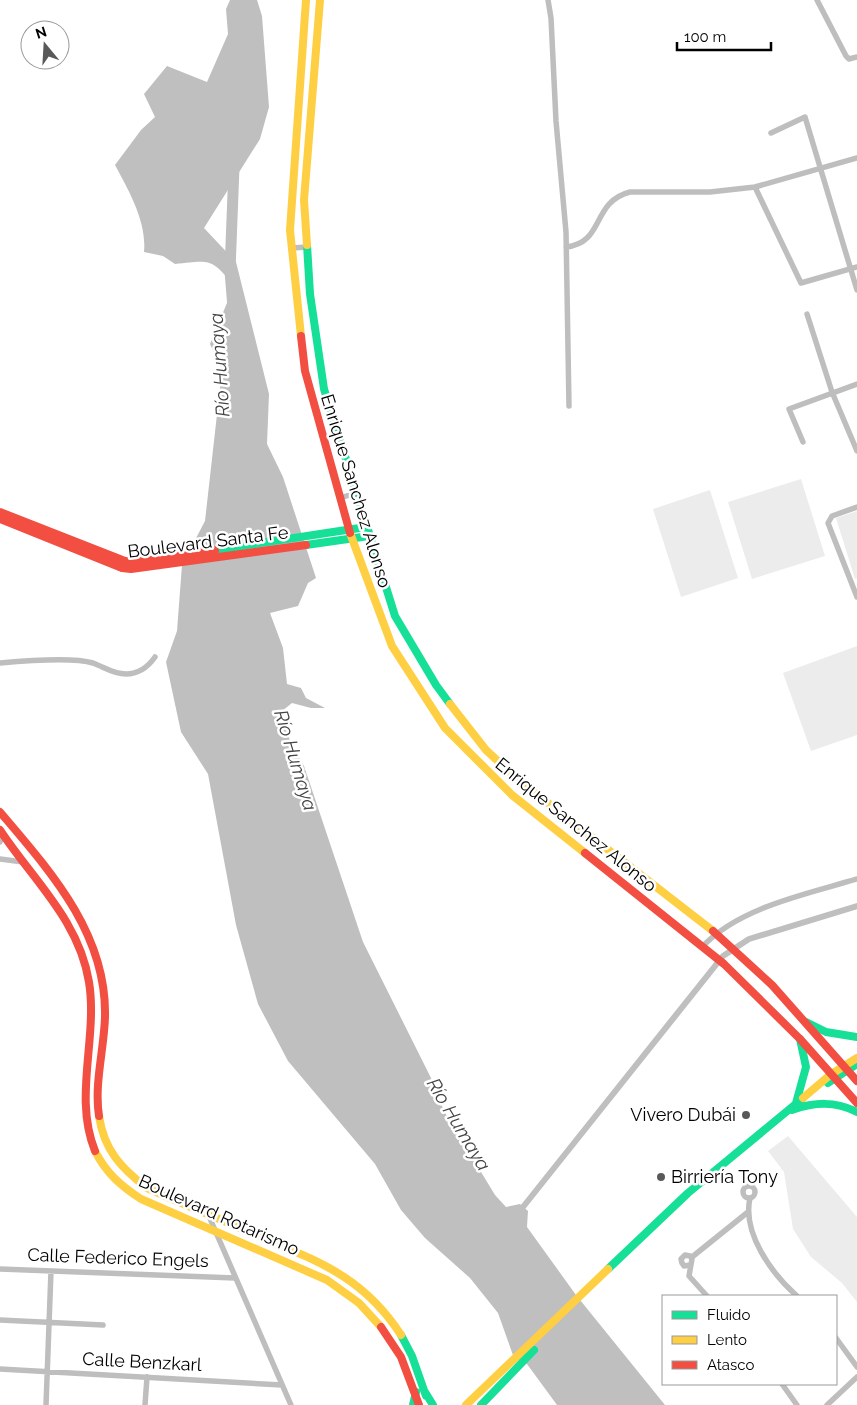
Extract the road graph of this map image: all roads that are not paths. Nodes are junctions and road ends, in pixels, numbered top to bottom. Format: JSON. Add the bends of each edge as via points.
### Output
{"nodes":[{"id":1,"x":306,"y":0,"type":"edge"},
{"id":2,"x":320,"y":0,"type":"edge"},
{"id":3,"x":548,"y":0,"type":"edge"},
{"id":4,"x":817,"y":0,"type":"edge"},
{"id":5,"x":854,"y":58,"type":"edge"},
{"id":6,"x":771,"y":132,"type":"dead end"},
{"id":7,"x":857,"y":158,"type":"edge"},
{"id":8,"x":821,"y":169,"type":"junction"},
{"id":9,"x":755,"y":187,"type":"junction"},
{"id":10,"x":307,"y":247,"type":"junction"},
{"id":11,"x":566,"y":247,"type":"junction"},
{"id":12,"x":292,"y":248,"type":"junction"},
{"id":13,"x":857,"y":267,"type":"edge"},
{"id":14,"x":850,"y":269,"type":"junction"},
{"id":15,"x":857,"y":290,"type":"edge"},
{"id":16,"x":807,"y":314,"type":"dead end"},
{"id":17,"x":857,"y":384,"type":"edge"},
{"id":18,"x":832,"y":392,"type":"junction"},
{"id":19,"x":569,"y":406,"type":"dead end"},
{"id":20,"x":803,"y":442,"type":"dead end"},
{"id":21,"x":857,"y":451,"type":"edge"},
{"id":22,"x":356,"y":492,"type":"junction"},
{"id":23,"x":340,"y":498,"type":"junction"},
{"id":24,"x":857,"y":507,"type":"edge"},
{"id":25,"x":0,"y":512,"type":"edge"},
{"id":26,"x":0,"y":520,"type":"edge"},
{"id":27,"x":366,"y":527,"type":"junction"},
{"id":28,"x":349,"y":530,"type":"junction"},
{"id":29,"x":369,"y":536,"type":"junction"},
{"id":30,"x":352,"y":539,"type":"junction"},
{"id":31,"x":226,"y":553,"type":"junction"},
{"id":32,"x":854,"y":583,"type":"edge"},
{"id":33,"x":857,"y":597,"type":"edge"},
{"id":34,"x":155,"y":657,"type":"dead end"},
{"id":35,"x":0,"y":663,"type":"edge"},
{"id":36,"x":0,"y":812,"type":"edge"},
{"id":37,"x":1,"y":835,"type":"edge"},
{"id":38,"x":0,"y":859,"type":"edge"},
{"id":39,"x":23,"y":862,"type":"junction"},
{"id":40,"x":857,"y":879,"type":"edge"},
{"id":41,"x":715,"y":934,"type":"junction"},
{"id":42,"x":706,"y":948,"type":"junction"},
{"id":43,"x":806,"y":1022,"type":"junction"},
{"id":44,"x":857,"y":1037,"type":"edge"},
{"id":45,"x":800,"y":1039,"type":"junction"},
{"id":46,"x":857,"y":1058,"type":"edge"},
{"id":47,"x":857,"y":1064,"type":"edge"},
{"id":48,"x":844,"y":1068,"type":"junction"},
{"id":49,"x":832,"y":1077,"type":"junction"},
{"id":50,"x":857,"y":1081,"type":"edge"},
{"id":51,"x":796,"y":1103,"type":"junction"},
{"id":52,"x":857,"y":1103,"type":"edge"},
{"id":53,"x":790,"y":1112,"type":"junction"},
{"id":54,"x":857,"y":1112,"type":"edge"},
{"id":55,"x":750,"y":1198,"type":"dead end"},
{"id":56,"x":748,"y":1212,"type":"junction"},
{"id":57,"x":208,"y":1213,"type":"junction"},
{"id":58,"x":214,"y":1229,"type":"junction"},
{"id":59,"x":246,"y":1230,"type":"junction"},
{"id":60,"x":248,"y":1244,"type":"junction"},
{"id":61,"x":692,"y":1257,"type":"junction"},
{"id":62,"x":619,"y":1262,"type":"junction"},
{"id":63,"x":690,"y":1266,"type":"junction"},
{"id":64,"x":0,"y":1269,"type":"edge"},
{"id":65,"x":51,"y":1271,"type":"junction"},
{"id":66,"x":235,"y":1278,"type":"junction"},
{"id":67,"x":706,"y":1295,"type":"edge"},
{"id":68,"x":796,"y":1295,"type":"edge"},
{"id":69,"x":0,"y":1320,"type":"edge"},
{"id":70,"x":50,"y":1323,"type":"junction"},
{"id":71,"x":103,"y":1326,"type":"dead end"},
{"id":72,"x":837,"y":1339,"type":"edge"},
{"id":73,"x":857,"y":1367,"type":"edge"},
{"id":74,"x":0,"y":1369,"type":"edge"},
{"id":75,"x":48,"y":1371,"type":"junction"},
{"id":76,"x":148,"y":1377,"type":"junction"},
{"id":77,"x":857,"y":1377,"type":"edge"},
{"id":78,"x":499,"y":1381,"type":"junction"},
{"id":79,"x":282,"y":1385,"type":"junction"},
{"id":80,"x":783,"y":1385,"type":"edge"},
{"id":81,"x":416,"y":1392,"type":"junction"},
{"id":82,"x":425,"y":1392,"type":"junction"},
{"id":83,"x":482,"y":1404,"type":"edge"},
{"id":84,"x":46,"y":1405,"type":"edge"},
{"id":85,"x":145,"y":1405,"type":"edge"},
{"id":86,"x":291,"y":1405,"type":"edge"},
{"id":87,"x":413,"y":1405,"type":"edge"},
{"id":88,"x":419,"y":1405,"type":"edge"},
{"id":89,"x":428,"y":1405,"type":"edge"},
{"id":90,"x":433,"y":1405,"type":"edge"},
{"id":91,"x":466,"y":1405,"type":"edge"},
{"id":92,"x":797,"y":1405,"type":"edge"},
{"id":93,"x":828,"y":1405,"type":"edge"}],
"edges":[{"from":1,"to":12,"type":"street","name":"Enrique Sanchez Alonso","via":[[290,230]]},
{"from":2,"to":10,"type":"street","name":"Enrique Sanchez Alonso","via":[[304,200]]},
{"from":3,"to":11,"type":"street"},
{"from":4,"to":5,"type":"street","via":[[846,56]]},
{"from":6,"to":8,"type":"street","via":[[805,117]]},
{"from":7,"to":8,"type":"street"},
{"from":8,"to":9,"type":"street"},
{"from":8,"to":14,"type":"street"},
{"from":9,"to":11,"type":"street","via":[[622,194],[606,206],[587,241],[579,246]]},
{"from":9,"to":14,"type":"street","via":[[798,280],[806,284]]},
{"from":10,"to":12,"type":"street"},
{"from":10,"to":22,"type":"street","name":"Enrique Sanchez Alonso","via":[[310,294],[324,389]]},
{"from":11,"to":19,"type":"street"},
{"from":12,"to":23,"type":"street","name":"Enrique Sanchez Alonso","via":[[305,370]]},
{"from":13,"to":14,"type":"street"},
{"from":14,"to":15,"type":"street"},
{"from":16,"to":18,"type":"street"},
{"from":17,"to":18,"type":"street"},
{"from":18,"to":20,"type":"street","via":[[789,409]]},
{"from":18,"to":21,"type":"street"},
{"from":22,"to":23,"type":"street"},
{"from":22,"to":27,"type":"street","name":"Enrique Sanchez Alonso"},
{"from":23,"to":28,"type":"street","name":"Enrique Sanchez Alonso"},
{"from":24,"to":32,"type":"street","via":[[830,517],[828,523]]},
{"from":25,"to":31,"type":"street","name":"Boulevard Santa Fe","via":[[125,561]]},
{"from":26,"to":31,"type":"street","name":"Boulevard Santa Fe","via":[[122,568],[146,568]]},
{"from":27,"to":28,"type":"street","name":"Boulevard Santa Fe"},
{"from":27,"to":29,"type":"street","name":"Enrique Sanchez Alonso"},
{"from":28,"to":30,"type":"street","name":"Enrique Sanchez Alonso"},
{"from":28,"to":31,"type":"street","name":"Boulevard Santa Fe"},
{"from":29,"to":30,"type":"street","name":"Boulevard Santa Fe"},
{"from":29,"to":41,"type":"street","name":"Enrique Sanchez Alonso","via":[[396,616],[436,685],[486,750]]},
{"from":30,"to":31,"type":"street","name":"Boulevard Santa Fe"},
{"from":30,"to":42,"type":"street","name":"Enrique Sanchez Alonso","via":[[392,646],[445,728],[512,795]]},
{"from":32,"to":33,"type":"street"},
{"from":34,"to":35,"type":"street","via":[[138,672],[125,674],[109,671],[92,662],[22,660]]},
{"from":36,"to":57,"type":"street","name":"Boulevard Rotarismo","via":[[77,912],[97,955],[104,1018],[98,1110],[102,1135],[110,1155],[126,1173],[147,1188]]},
{"from":37,"to":39,"type":"street","name":"Boulevard Rotarismo"},
{"from":38,"to":39,"type":"street"},
{"from":39,"to":58,"type":"street","name":"Boulevard Rotarismo","via":[[68,921],[86,962],[93,1007],[85,1107],[88,1134],[96,1156],[128,1192]]},
{"from":40,"to":41,"type":"street","via":[[762,910]]},
{"from":41,"to":42,"type":"street"},
{"from":41,"to":43,"type":"street","name":"Enrique Sanchez Alonso"},
{"from":42,"to":45,"type":"street","name":"Enrique Sanchez Alonso"},
{"from":43,"to":44,"type":"street","via":[[826,1032]]},
{"from":43,"to":48,"type":"street"},
{"from":45,"to":49,"type":"street","name":"Enrique Sanchez Alonso"},
{"from":45,"to":51,"type":"street","via":[[806,1067]]},
{"from":46,"to":48,"type":"street"},
{"from":47,"to":48,"type":"street"},
{"from":48,"to":49,"type":"street"},
{"from":48,"to":50,"type":"street"},
{"from":49,"to":51,"type":"street"},
{"from":49,"to":52,"type":"street","name":"Enrique Sanchez Alonso"},
{"from":49,"to":53,"type":"street"},
{"from":51,"to":62,"type":"street","via":[[688,1193]]},
{"from":53,"to":54,"type":"street","via":[[810,1104],[830,1103]]},
{"from":53,"to":62,"type":"street","via":[[708,1176]]},
{"from":55,"to":56,"type":"street"},
{"from":56,"to":61,"type":"street"},
{"from":56,"to":68,"type":"street","via":[[765,1260]]},
{"from":57,"to":58,"type":"street"},
{"from":57,"to":59,"type":"street","name":"Boulevard Rotarismo"},
{"from":58,"to":60,"type":"street","name":"Boulevard Rotarismo"},
{"from":58,"to":66,"type":"street"},
{"from":59,"to":60,"type":"street"},
{"from":59,"to":82,"type":"street","name":"Boulevard Rotarismo","via":[[332,1268],[372,1297],[404,1338]]},
{"from":60,"to":81,"type":"street","name":"Boulevard Rotarismo","via":[[324,1278],[356,1299],[387,1334]]},
{"from":61,"to":63,"type":"street"},
{"from":61,"to":63,"type":"street","via":[[687,1255],[681,1259],[683,1264]]},
{"from":62,"to":78,"type":"street"},
{"from":63,"to":67,"type":"street","via":[[688,1276]]},
{"from":64,"to":65,"type":"street","name":"Calle Federico Engels"},
{"from":65,"to":66,"type":"street","name":"Calle Federico Engels"},
{"from":65,"to":70,"type":"street"},
{"from":66,"to":79,"type":"street"},
{"from":69,"to":70,"type":"street"},
{"from":70,"to":71,"type":"street"},
{"from":70,"to":75,"type":"street"},
{"from":72,"to":73,"type":"street"},
{"from":74,"to":75,"type":"street","name":"Calle Benzkarl"},
{"from":75,"to":76,"type":"street","name":"Calle Benzkarl"},
{"from":75,"to":84,"type":"street"},
{"from":76,"to":79,"type":"street","name":"Calle Benzkarl"},
{"from":76,"to":85,"type":"street"},
{"from":77,"to":93,"type":"street"},
{"from":78,"to":83,"type":"street"},
{"from":78,"to":91,"type":"street"},
{"from":79,"to":86,"type":"street"},
{"from":80,"to":92,"type":"street"},
{"from":81,"to":87,"type":"street"},
{"from":81,"to":88,"type":"street","name":"Boulevard Rotarismo"},
{"from":82,"to":89,"type":"street","name":"Boulevard Rotarismo"},
{"from":82,"to":90,"type":"street"}]}
